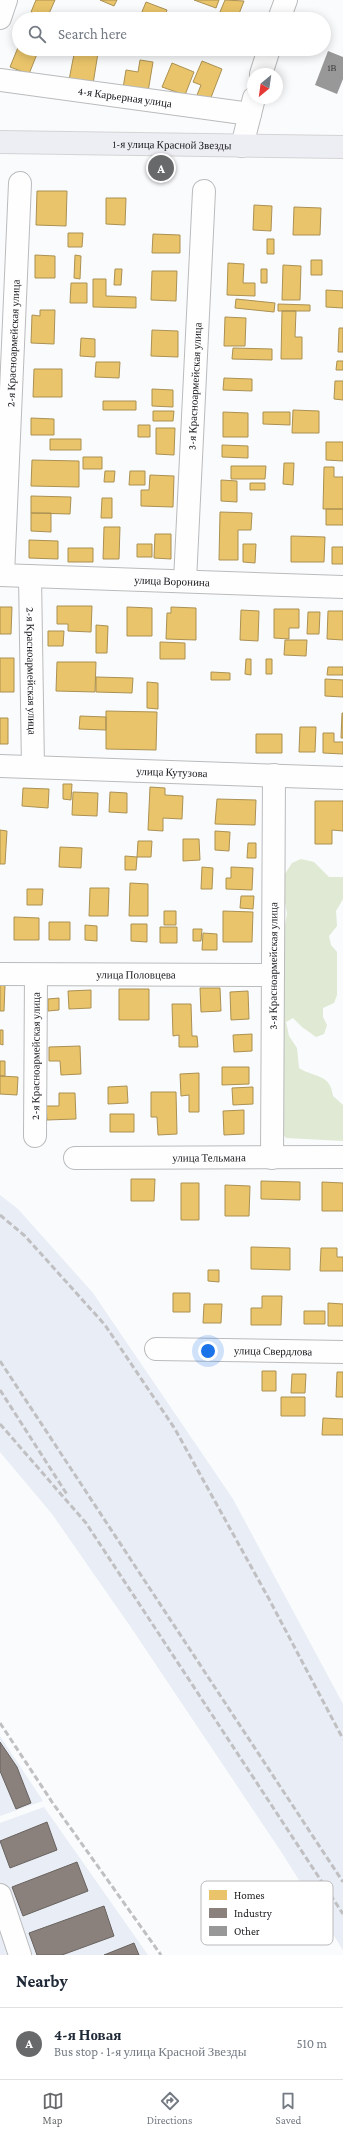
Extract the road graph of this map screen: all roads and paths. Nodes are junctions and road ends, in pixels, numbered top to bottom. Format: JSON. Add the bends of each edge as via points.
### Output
{"nodes":[{"id":1,"x":6,"y":0,"type":"edge"},
{"id":2,"x":286,"y":0,"type":"edge"},
{"id":3,"x":282,"y":12,"type":"edge"},
{"id":4,"x":0,"y":18,"type":"edge"},
{"id":5,"x":267,"y":56,"type":"edge"},
{"id":6,"x":263,"y":68,"type":"edge"},
{"id":7,"x":0,"y":80,"type":"edge"},
{"id":8,"x":252,"y":106,"type":"edge"},
{"id":9,"x":0,"y":142,"type":"edge"},
{"id":10,"x":242,"y":146,"type":"junction"},
{"id":11,"x":343,"y":147,"type":"edge"},
{"id":12,"x":20,"y":183,"type":"dead end"},
{"id":13,"x":204,"y":191,"type":"dead end"},
{"id":14,"x":2,"y":575,"type":"edge"},
{"id":15,"x":30,"y":576,"type":"junction"},
{"id":16,"x":185,"y":581,"type":"junction"},
{"id":17,"x":343,"y":587,"type":"edge"},
{"id":18,"x":0,"y":766,"type":"edge"},
{"id":19,"x":33,"y":767,"type":"junction"},
{"id":20,"x":274,"y":775,"type":"junction"},
{"id":21,"x":343,"y":778,"type":"edge"},
{"id":22,"x":0,"y":974,"type":"edge"},
{"id":23,"x":36,"y":975,"type":"junction"},
{"id":24,"x":273,"y":975,"type":"junction"},
{"id":25,"x":35,"y":1136,"type":"dead end"},
{"id":26,"x":343,"y":1157,"type":"edge"},
{"id":27,"x":75,"y":1158,"type":"dead end"},
{"id":28,"x":272,"y":1158,"type":"junction"},
{"id":29,"x":156,"y":1349,"type":"dead end"},
{"id":30,"x":343,"y":1352,"type":"edge"},
{"id":31,"x":0,"y":1895,"type":"edge"},
{"id":32,"x":20,"y":1955,"type":"edge"}],
"edges":[{"from":1,"to":4,"type":"street"},
{"from":2,"to":3,"type":"street"},
{"from":5,"to":6,"type":"street"},
{"from":7,"to":8,"type":"street","name":"4-я Карьерная улица"},
{"from":8,"to":10,"type":"street"},
{"from":9,"to":10,"type":"main road","name":"1-я улица Красной Звезды"},
{"from":10,"to":11,"type":"main road","name":"1-я улица Красной Звезды"},
{"from":12,"to":14,"type":"street","name":"2-я Красноармейская улица"},
{"from":13,"to":16,"type":"street","name":"3-я Красноармейская улица"},
{"from":14,"to":15,"type":"street","name":"улица Воронина"},
{"from":15,"to":16,"type":"street","name":"улица Воронина"},
{"from":15,"to":19,"type":"street","name":"2-я Красноармейская улица"},
{"from":16,"to":17,"type":"street","name":"улица Воронина"},
{"from":18,"to":19,"type":"street","name":"улица Кутузова"},
{"from":19,"to":20,"type":"street","name":"улица Кутузова"},
{"from":20,"to":21,"type":"street","name":"улица Кутузова"},
{"from":20,"to":24,"type":"street","name":"3-я Красноармейская улица"},
{"from":22,"to":23,"type":"street","name":"улица Половцева"},
{"from":23,"to":24,"type":"street","name":"улица Половцева"},
{"from":23,"to":25,"type":"street","name":"2-я Красноармейская улица"},
{"from":24,"to":28,"type":"street","name":"3-я Красноармейская улица"},
{"from":26,"to":28,"type":"street","name":"улица Тельмана"},
{"from":27,"to":28,"type":"street","name":"улица Тельмана"},
{"from":29,"to":30,"type":"street","name":"улица Свердлова"},
{"from":31,"to":32,"type":"street"}]}
